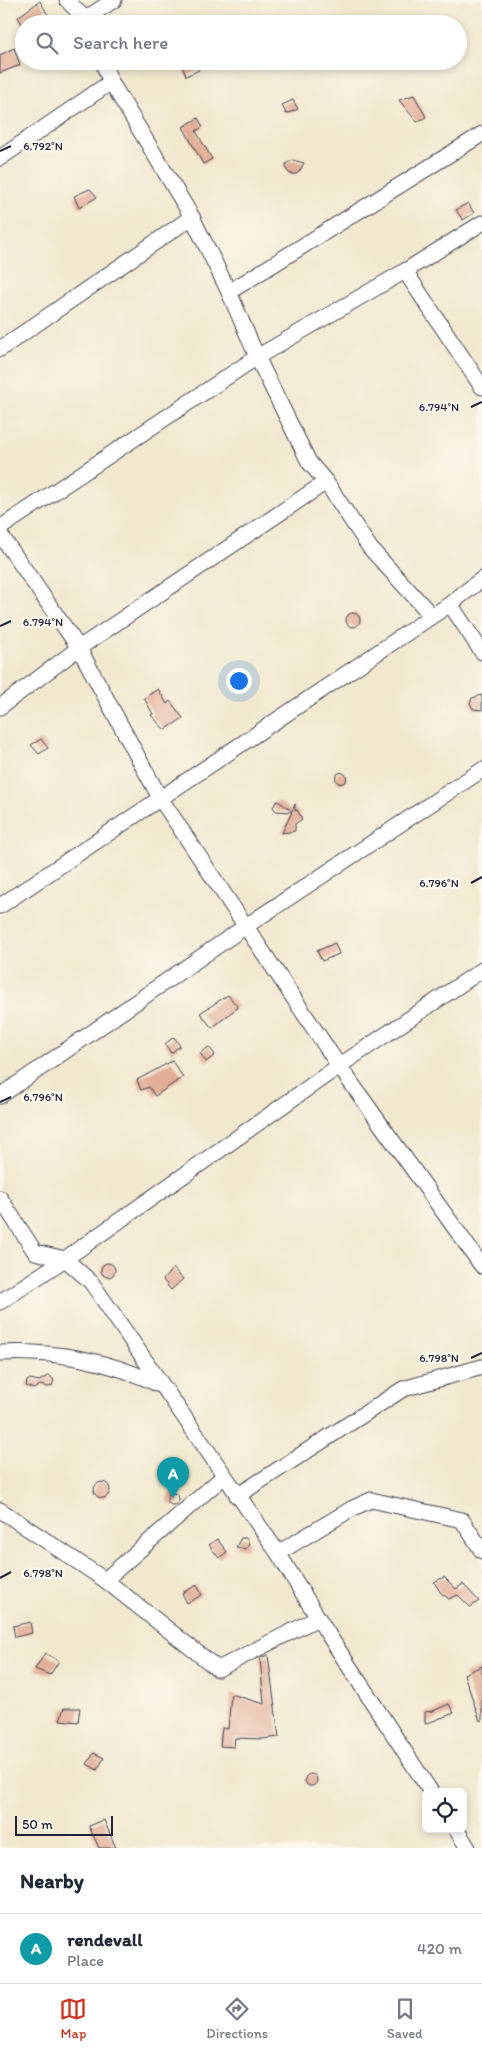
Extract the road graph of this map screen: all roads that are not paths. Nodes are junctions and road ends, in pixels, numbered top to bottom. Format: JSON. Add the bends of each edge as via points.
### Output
{"nodes":[{"id":1,"x":67,"y":0,"type":"edge"},
{"id":2,"x":114,"y":0,"type":"edge"},
{"id":3,"x":81,"y":15,"type":"edge"},
{"id":4,"x":94,"y":15,"type":"edge"},
{"id":5,"x":106,"y":70,"type":"edge"},
{"id":6,"x":111,"y":82,"type":"junction"},
{"id":7,"x":482,"y":134,"type":"edge"},
{"id":8,"x":0,"y":158,"type":"edge"},
{"id":9,"x":192,"y":217,"type":"junction"},
{"id":10,"x":482,"y":223,"type":"edge"},
{"id":11,"x":405,"y":271,"type":"junction"},
{"id":12,"x":229,"y":292,"type":"junction"},
{"id":13,"x":0,"y":349,"type":"edge"},
{"id":14,"x":257,"y":357,"type":"junction"},
{"id":15,"x":482,"y":387,"type":"edge"},
{"id":16,"x":326,"y":482,"type":"junction"},
{"id":17,"x":0,"y":528,"type":"edge"},
{"id":18,"x":0,"y":534,"type":"edge"},
{"id":19,"x":482,"y":579,"type":"edge"},
{"id":20,"x":450,"y":604,"type":"junction"},
{"id":21,"x":432,"y":616,"type":"junction"},
{"id":22,"x":79,"y":648,"type":"junction"},
{"id":23,"x":482,"y":652,"type":"edge"},
{"id":24,"x":0,"y":707,"type":"edge"},
{"id":25,"x":482,"y":770,"type":"edge"},
{"id":26,"x":160,"y":798,"type":"junction"},
{"id":27,"x":0,"y":906,"type":"edge"},
{"id":28,"x":246,"y":926,"type":"junction"},
{"id":29,"x":482,"y":970,"type":"edge"},
{"id":30,"x":339,"y":1066,"type":"junction"},
{"id":31,"x":0,"y":1096,"type":"edge"},
{"id":32,"x":0,"y":1198,"type":"edge"},
{"id":33,"x":65,"y":1259,"type":"junction"},
{"id":34,"x":482,"y":1266,"type":"edge"},
{"id":35,"x":0,"y":1302,"type":"edge"},
{"id":36,"x":0,"y":1353,"type":"edge"},
{"id":37,"x":482,"y":1367,"type":"edge"},
{"id":38,"x":162,"y":1385,"type":"junction"},
{"id":39,"x":223,"y":1477,"type":"junction"},
{"id":40,"x":237,"y":1496,"type":"junction"},
{"id":41,"x":0,"y":1510,"type":"edge"},
{"id":42,"x":482,"y":1551,"type":"edge"},
{"id":43,"x":278,"y":1553,"type":"junction"},
{"id":44,"x":105,"y":1580,"type":"junction"},
{"id":45,"x":318,"y":1618,"type":"junction"},
{"id":46,"x":428,"y":1788,"type":"edge"},
{"id":47,"x":459,"y":1833,"type":"edge"},
{"id":48,"x":468,"y":1848,"type":"edge"}],
"edges":[{"from":1,"to":3,"type":"street"},
{"from":2,"to":4,"type":"street"},
{"from":5,"to":6,"type":"street"},
{"from":6,"to":8,"type":"street"},
{"from":6,"to":9,"type":"street"},
{"from":7,"to":12,"type":"street"},
{"from":9,"to":12,"type":"street"},
{"from":9,"to":13,"type":"street"},
{"from":10,"to":11,"type":"street"},
{"from":11,"to":14,"type":"street"},
{"from":11,"to":15,"type":"street"},
{"from":12,"to":14,"type":"street"},
{"from":14,"to":16,"type":"street","via":[[309,462]]},
{"from":14,"to":17,"type":"street"},
{"from":16,"to":21,"type":"street","via":[[370,548]]},
{"from":16,"to":22,"type":"street"},
{"from":18,"to":22,"type":"street"},
{"from":19,"to":20,"type":"street"},
{"from":20,"to":21,"type":"street"},
{"from":20,"to":23,"type":"street"},
{"from":21,"to":26,"type":"street"},
{"from":22,"to":24,"type":"street"},
{"from":22,"to":26,"type":"street"},
{"from":25,"to":28,"type":"street"},
{"from":26,"to":27,"type":"street"},
{"from":26,"to":28,"type":"street"},
{"from":28,"to":30,"type":"street"},
{"from":28,"to":31,"type":"street"},
{"from":29,"to":30,"type":"street"},
{"from":30,"to":33,"type":"street"},
{"from":30,"to":34,"type":"street"},
{"from":32,"to":33,"type":"street","via":[[35,1252]]},
{"from":33,"to":35,"type":"street"},
{"from":33,"to":38,"type":"street","via":[[91,1282]]},
{"from":36,"to":38,"type":"street","via":[[29,1352],[76,1358],[133,1372]]},
{"from":37,"to":40,"type":"street","via":[[403,1389]]},
{"from":38,"to":39,"type":"street"},
{"from":39,"to":40,"type":"street"},
{"from":39,"to":44,"type":"street"},
{"from":40,"to":43,"type":"street"},
{"from":41,"to":44,"type":"street"},
{"from":42,"to":43,"type":"street","via":[[462,1520],[371,1500]]},
{"from":43,"to":45,"type":"street"},
{"from":44,"to":45,"type":"street","via":[[218,1669]]},
{"from":45,"to":46,"type":"street"},
{"from":47,"to":48,"type":"street"}]}
